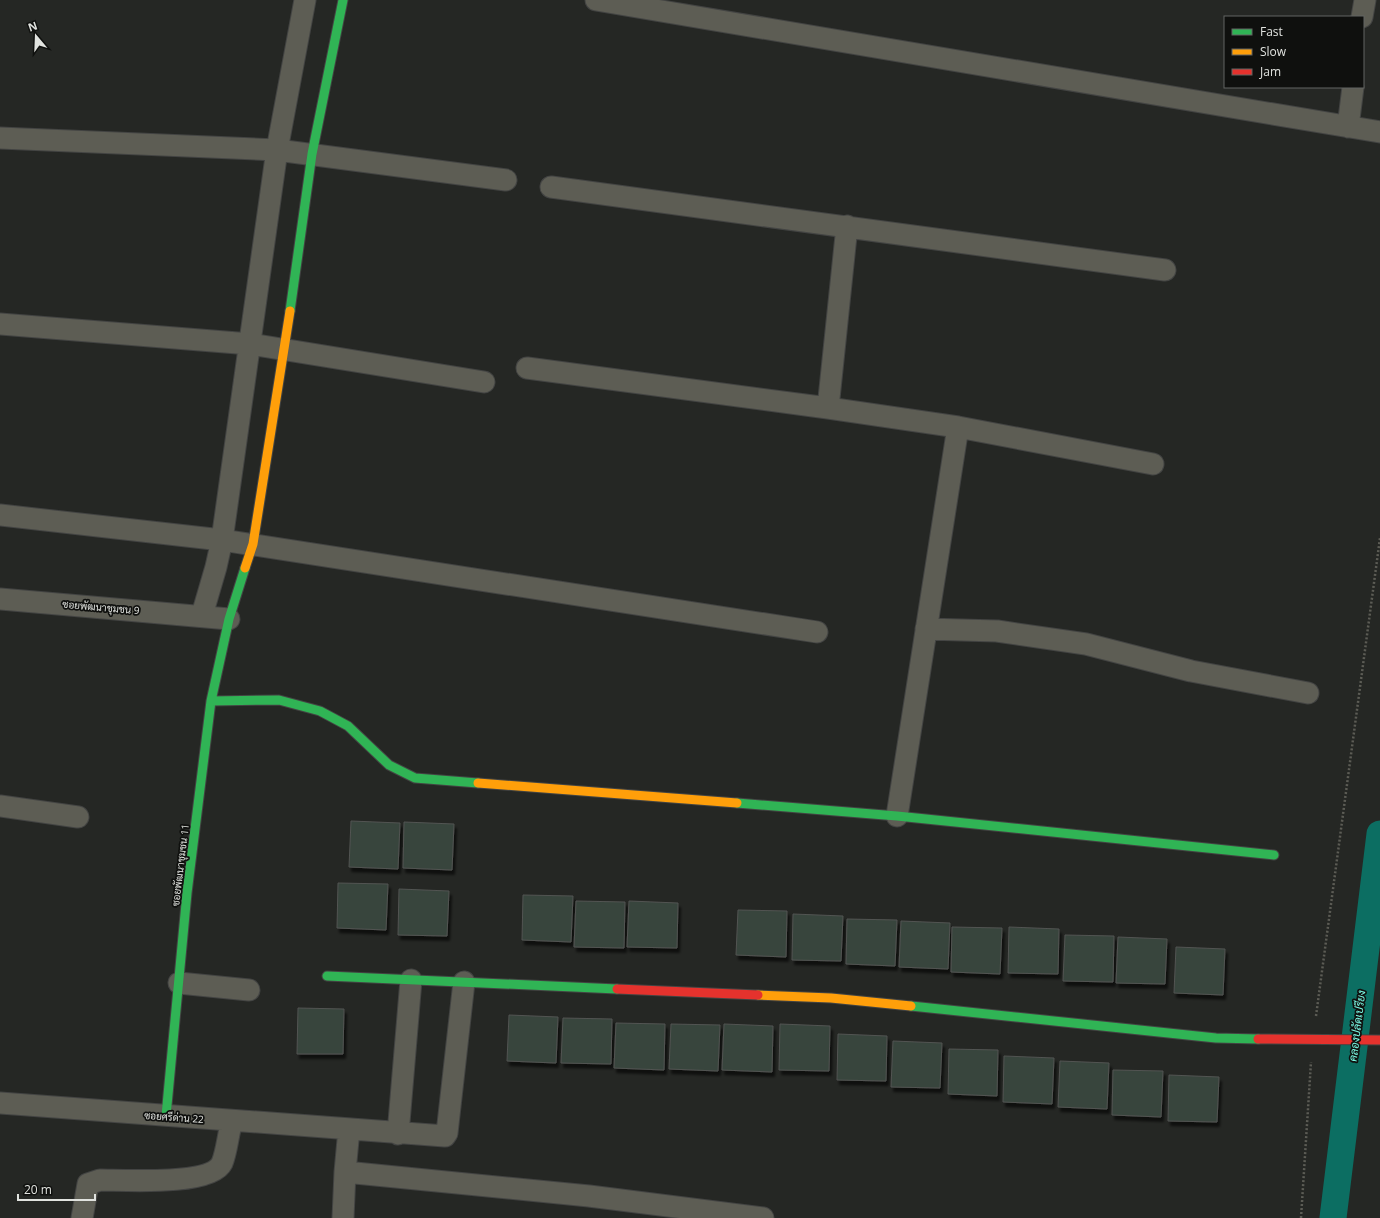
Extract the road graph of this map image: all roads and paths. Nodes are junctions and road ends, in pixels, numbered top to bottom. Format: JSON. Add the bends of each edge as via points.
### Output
{"nodes":[{"id":1,"x":305,"y":0,"type":"edge"},
{"id":2,"x":344,"y":0,"type":"edge"},
{"id":3,"x":596,"y":0,"type":"edge"},
{"id":4,"x":1364,"y":0,"type":"edge"},
{"id":5,"x":1362,"y":16,"type":"edge"},
{"id":6,"x":1354,"y":88,"type":"edge"},
{"id":7,"x":1348,"y":127,"type":"junction"},
{"id":8,"x":1380,"y":132,"type":"edge"},
{"id":9,"x":0,"y":138,"type":"edge"},
{"id":10,"x":278,"y":150,"type":"junction"},
{"id":11,"x":312,"y":154,"type":"junction"},
{"id":12,"x":506,"y":180,"type":"dead end"},
{"id":13,"x":551,"y":188,"type":"dead end"},
{"id":14,"x":847,"y":226,"type":"junction"},
{"id":15,"x":1165,"y":270,"type":"dead end"},
{"id":16,"x":0,"y":324,"type":"edge"},
{"id":17,"x":250,"y":344,"type":"junction"},
{"id":18,"x":284,"y":350,"type":"junction"},
{"id":19,"x":527,"y":368,"type":"dead end"},
{"id":20,"x":484,"y":382,"type":"dead end"},
{"id":21,"x":828,"y":408,"type":"junction"},
{"id":22,"x":958,"y":427,"type":"junction"},
{"id":23,"x":1153,"y":464,"type":"dead end"},
{"id":24,"x":0,"y":515,"type":"edge"},
{"id":25,"x":1380,"y":538,"type":"edge"},
{"id":26,"x":222,"y":540,"type":"junction"},
{"id":27,"x":253,"y":544,"type":"junction"},
{"id":28,"x":0,"y":599,"type":"edge"},
{"id":29,"x":202,"y":615,"type":"junction"},
{"id":30,"x":229,"y":619,"type":"junction"},
{"id":31,"x":926,"y":629,"type":"junction"},
{"id":32,"x":816,"y":632,"type":"dead end"},
{"id":33,"x":1308,"y":693,"type":"dead end"},
{"id":34,"x":211,"y":701,"type":"junction"},
{"id":35,"x":0,"y":806,"type":"edge"},
{"id":36,"x":897,"y":816,"type":"junction"},
{"id":37,"x":78,"y":817,"type":"dead end"},
{"id":38,"x":1274,"y":856,"type":"dead end"},
{"id":39,"x":327,"y":976,"type":"dead end"},
{"id":40,"x":411,"y":980,"type":"junction"},
{"id":41,"x":464,"y":982,"type":"junction"},
{"id":42,"x":179,"y":983,"type":"junction"},
{"id":43,"x":249,"y":990,"type":"dead end"},
{"id":44,"x":1315,"y":1021,"type":"dead end"},
{"id":45,"x":1378,"y":1040,"type":"edge"},
{"id":46,"x":1311,"y":1061,"type":"dead end"},
{"id":47,"x":0,"y":1103,"type":"edge"},
{"id":48,"x":166,"y":1116,"type":"junction"},
{"id":49,"x":232,"y":1121,"type":"junction"},
{"id":50,"x":349,"y":1129,"type":"junction"},
{"id":51,"x":398,"y":1134,"type":"junction"},
{"id":52,"x":344,"y":1172,"type":"junction"},
{"id":53,"x":82,"y":1218,"type":"edge"},
{"id":54,"x":343,"y":1218,"type":"edge"},
{"id":55,"x":763,"y":1218,"type":"edge"},
{"id":56,"x":1301,"y":1218,"type":"edge"}],
"edges":[{"from":1,"to":10,"type":"street"},
{"from":2,"to":11,"type":"street","name":"ซอยพัฒนาชุมชน 11"},
{"from":3,"to":7,"type":"street"},
{"from":4,"to":5,"type":"street"},
{"from":6,"to":7,"type":"street"},
{"from":7,"to":8,"type":"street"},
{"from":9,"to":10,"type":"street"},
{"from":10,"to":11,"type":"street"},
{"from":10,"to":17,"type":"street"},
{"from":11,"to":12,"type":"street"},
{"from":11,"to":18,"type":"street","name":"ซอยพัฒนาชุมชน 11"},
{"from":13,"to":14,"type":"street"},
{"from":14,"to":15,"type":"street"},
{"from":14,"to":21,"type":"street"},
{"from":16,"to":17,"type":"street"},
{"from":17,"to":18,"type":"street"},
{"from":17,"to":26,"type":"street"},
{"from":18,"to":20,"type":"street"},
{"from":18,"to":27,"type":"street","name":"ซอยพัฒนาชุมชน 11"},
{"from":19,"to":21,"type":"street"},
{"from":21,"to":22,"type":"street"},
{"from":22,"to":23,"type":"street"},
{"from":22,"to":31,"type":"street"},
{"from":24,"to":26,"type":"street"},
{"from":25,"to":44,"type":"path"},
{"from":26,"to":27,"type":"street"},
{"from":26,"to":29,"type":"street"},
{"from":27,"to":30,"type":"street","name":"ซอยพัฒนาชุมชน 11"},
{"from":27,"to":32,"type":"street"},
{"from":28,"to":29,"type":"street","name":"ซอยพัฒนาชุมชน 9"},
{"from":29,"to":30,"type":"street","name":"ซอยพัฒนาชุมชน 9"},
{"from":30,"to":34,"type":"street","name":"ซอยพัฒนาชุมชน 11"},
{"from":31,"to":33,"type":"street","via":[[996,631],[1086,644],[1191,671]]},
{"from":31,"to":36,"type":"street"},
{"from":34,"to":36,"type":"street","via":[[278,700],[320,711],[348,726],[389,765],[415,778]]},
{"from":34,"to":42,"type":"street","name":"ซอยพัฒนาชุมชน 11","via":[[187,893]]},
{"from":35,"to":37,"type":"street"},
{"from":36,"to":38,"type":"street"},
{"from":39,"to":40,"type":"street"},
{"from":40,"to":41,"type":"street"},
{"from":40,"to":51,"type":"street"},
{"from":41,"to":45,"type":"street","via":[[831,998],[1216,1038]]},
{"from":41,"to":51,"type":"street","name":"ซอยศรีด่าน 22","via":[[447,1133],[444,1136]]},
{"from":42,"to":43,"type":"street"},
{"from":42,"to":48,"type":"street","name":"ซอยพัฒนาชุมชน 11"},
{"from":46,"to":56,"type":"path"},
{"from":47,"to":48,"type":"street","name":"ซอยศรีด่าน 22"},
{"from":48,"to":49,"type":"street","name":"ซอยศรีด่าน 22"},
{"from":49,"to":50,"type":"street","name":"ซอยศรีด่าน 22"},
{"from":49,"to":53,"type":"street","via":[[221,1164],[210,1173],[185,1180],[100,1180],[88,1184]]},
{"from":50,"to":51,"type":"street","name":"ซอยศรีด่าน 22"},
{"from":50,"to":52,"type":"street"},
{"from":52,"to":54,"type":"street"},
{"from":52,"to":55,"type":"street","via":[[589,1196]]}]}
